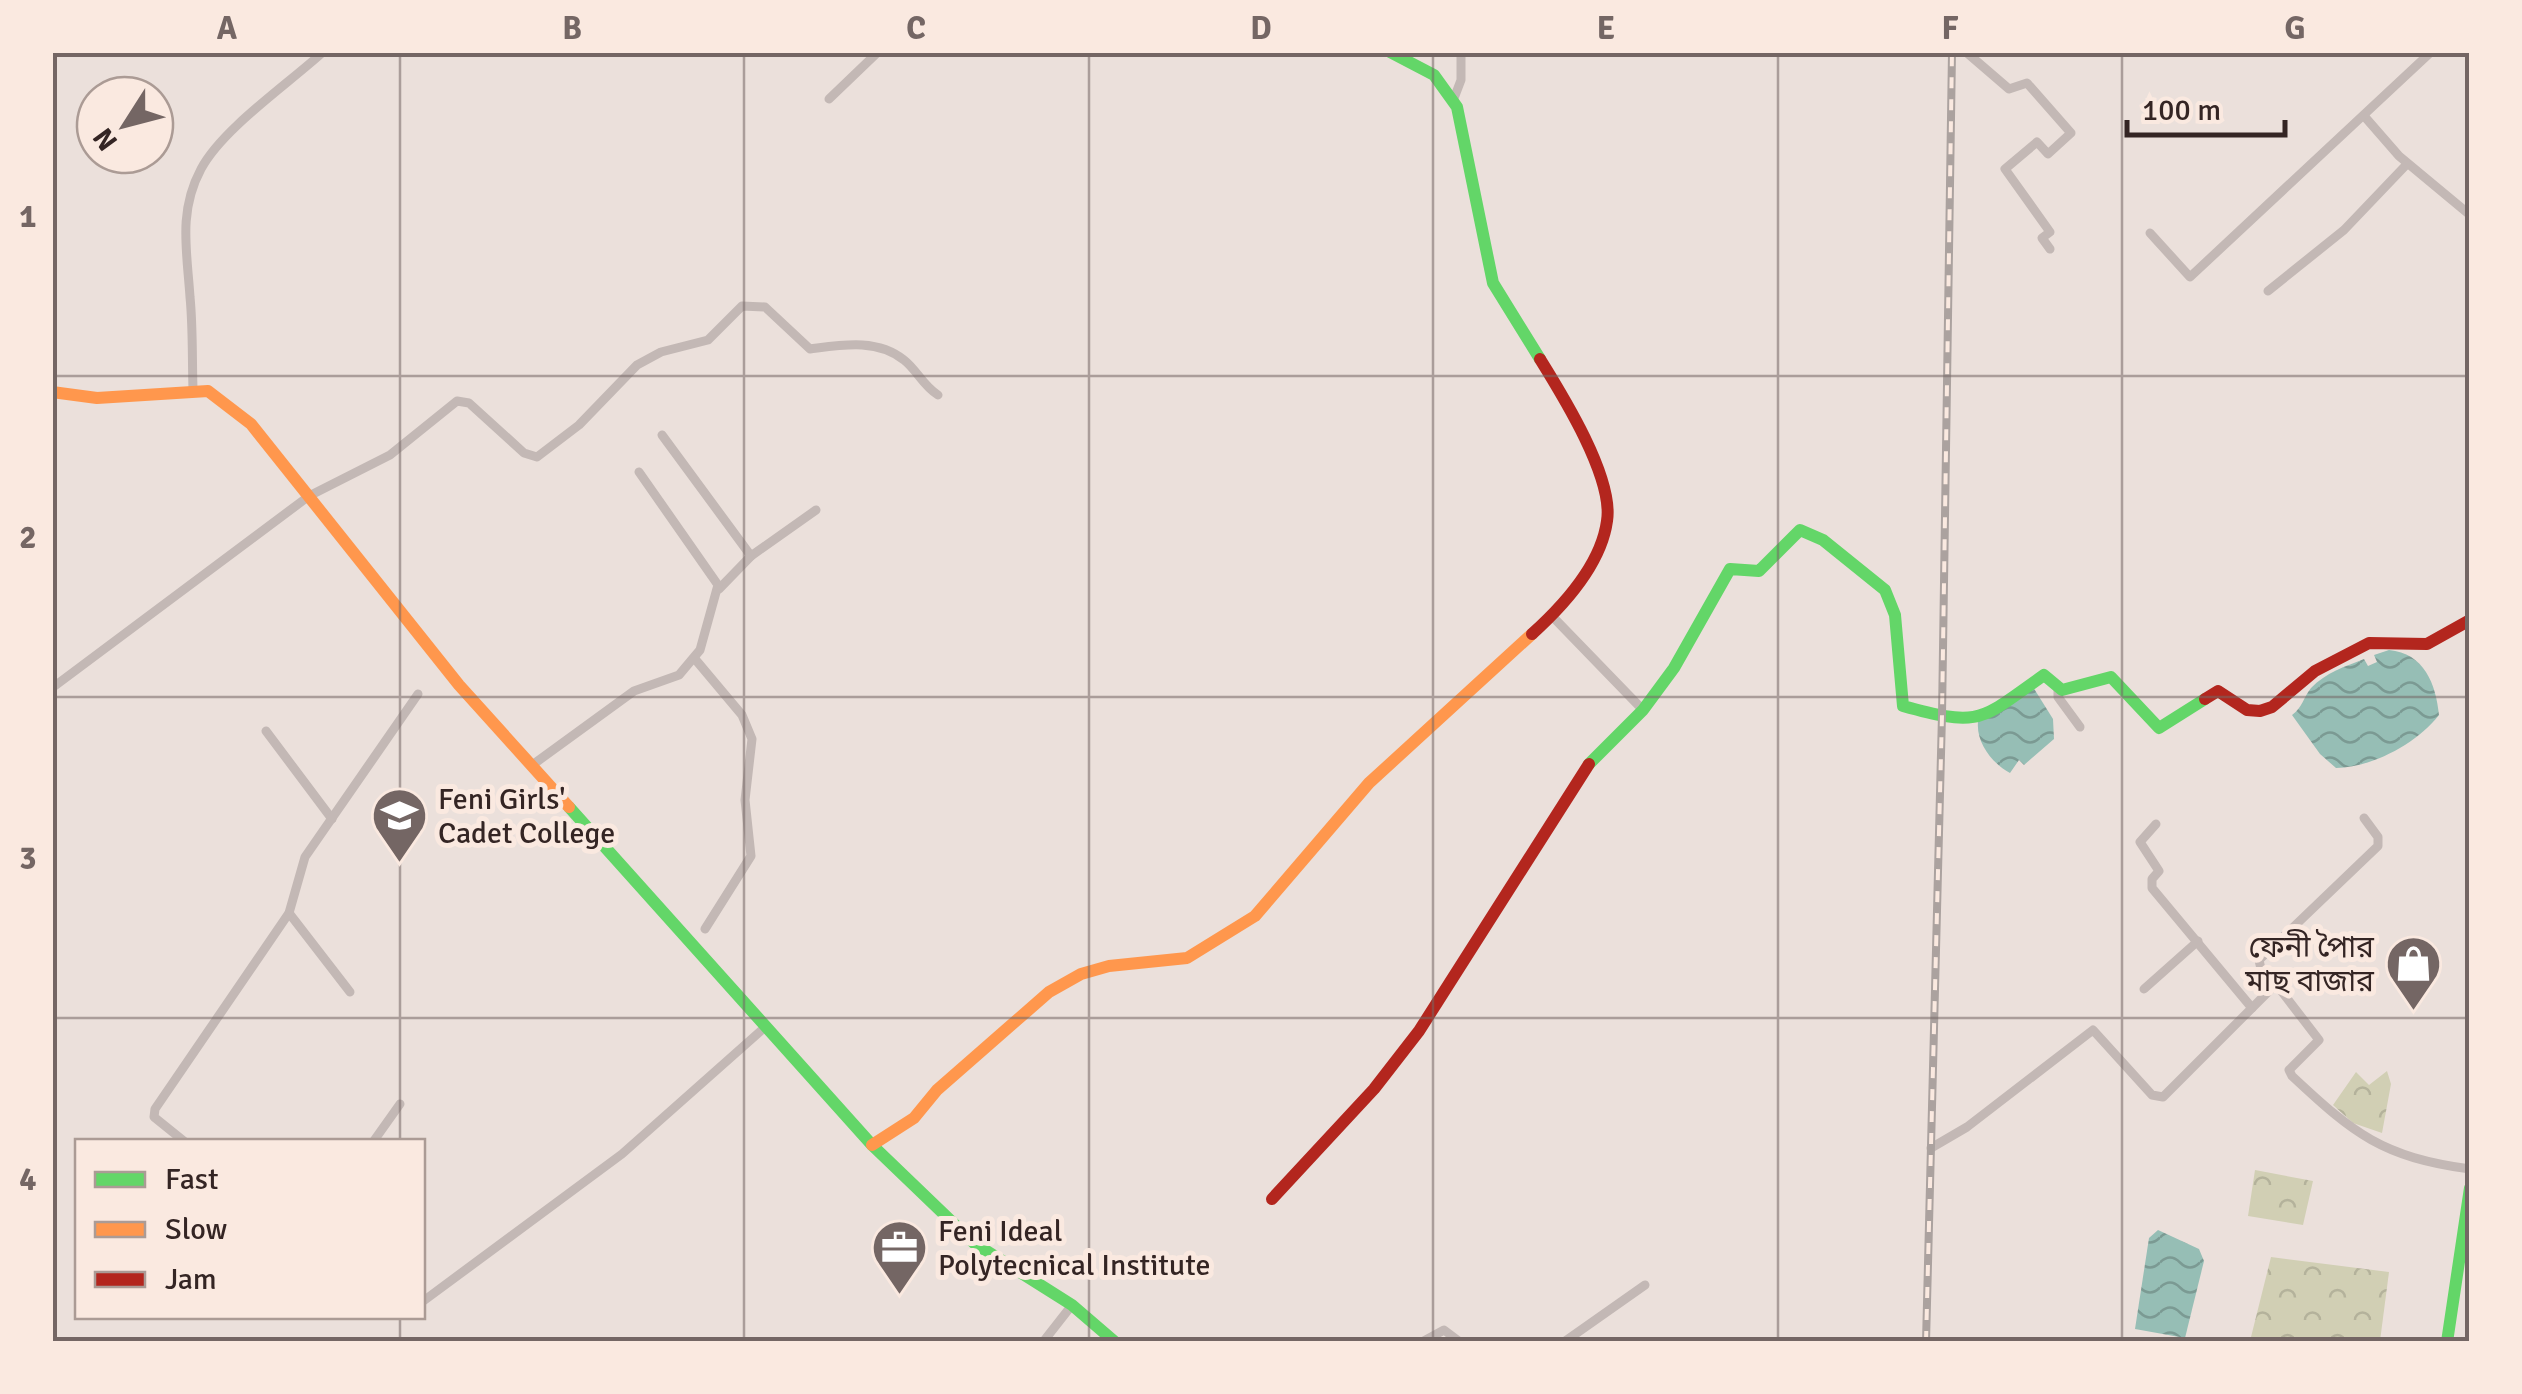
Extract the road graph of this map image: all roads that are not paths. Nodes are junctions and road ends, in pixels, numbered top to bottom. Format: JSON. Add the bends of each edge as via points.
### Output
{"nodes":[{"id":1,"x":323,"y":52,"type":"edge"},
{"id":2,"x":878,"y":52,"type":"edge"},
{"id":3,"x":1390,"y":52,"type":"edge"},
{"id":4,"x":1461,"y":52,"type":"edge"},
{"id":5,"x":2432,"y":52,"type":"edge"},
{"id":6,"x":1963,"y":53,"type":"edge"},
{"id":7,"x":829,"y":99,"type":"dead end"},
{"id":8,"x":1453,"y":101,"type":"junction"},
{"id":9,"x":2364,"y":117,"type":"junction"},
{"id":10,"x":2407,"y":164,"type":"junction"},
{"id":11,"x":2470,"y":214,"type":"edge"},
{"id":12,"x":2150,"y":233,"type":"dead end"},
{"id":13,"x":2050,"y":249,"type":"dead end"},
{"id":14,"x":2268,"y":291,"type":"dead end"},
{"id":15,"x":193,"y":389,"type":"junction"},
{"id":16,"x":52,"y":392,"type":"edge"},
{"id":17,"x":938,"y":395,"type":"dead end"},
{"id":18,"x":662,"y":435,"type":"dead end"},
{"id":19,"x":639,"y":472,"type":"dead end"},
{"id":20,"x":308,"y":496,"type":"junction"},
{"id":21,"x":816,"y":510,"type":"dead end"},
{"id":22,"x":751,"y":556,"type":"junction"},
{"id":23,"x":719,"y":589,"type":"junction"},
{"id":24,"x":1552,"y":616,"type":"junction"},
{"id":25,"x":2470,"y":620,"type":"edge"},
{"id":26,"x":695,"y":659,"type":"junction"},
{"id":27,"x":2058,"y":687,"type":"junction"},
{"id":28,"x":52,"y":688,"type":"edge"},
{"id":29,"x":418,"y":694,"type":"dead end"},
{"id":30,"x":1643,"y":710,"type":"junction"},
{"id":31,"x":2080,"y":728,"type":"dead end"},
{"id":32,"x":266,"y":731,"type":"dead end"},
{"id":33,"x":531,"y":766,"type":"junction"},
{"id":34,"x":2364,"y":818,"type":"dead end"},
{"id":35,"x":332,"y":819,"type":"junction"},
{"id":36,"x":2156,"y":824,"type":"dead end"},
{"id":37,"x":289,"y":913,"type":"junction"},
{"id":38,"x":704,"y":929,"type":"dead end"},
{"id":39,"x":2198,"y":942,"type":"junction"},
{"id":40,"x":2276,"y":984,"type":"junction"},
{"id":41,"x":2144,"y":989,"type":"dead end"},
{"id":42,"x":350,"y":992,"type":"dead end"},
{"id":43,"x":2252,"y":1008,"type":"junction"},
{"id":44,"x":764,"y":1028,"type":"junction"},
{"id":45,"x":400,"y":1104,"type":"dead end"},
{"id":46,"x":180,"y":1139,"type":"edge"},
{"id":47,"x":376,"y":1139,"type":"edge"},
{"id":48,"x":872,"y":1145,"type":"junction"},
{"id":49,"x":1930,"y":1148,"type":"dead end"},
{"id":50,"x":2470,"y":1170,"type":"edge"},
{"id":51,"x":2470,"y":1188,"type":"edge"},
{"id":52,"x":1272,"y":1199,"type":"dead end"},
{"id":53,"x":2465,"y":1248,"type":"edge"},
{"id":54,"x":1645,"y":1285,"type":"dead end"},
{"id":55,"x":425,"y":1300,"type":"edge"},
{"id":56,"x":1072,"y":1306,"type":"junction"},
{"id":57,"x":1043,"y":1342,"type":"edge"},
{"id":58,"x":1115,"y":1342,"type":"edge"},
{"id":59,"x":1422,"y":1342,"type":"edge"},
{"id":60,"x":1460,"y":1342,"type":"edge"},
{"id":61,"x":1564,"y":1342,"type":"edge"},
{"id":62,"x":2447,"y":1342,"type":"edge"}],
"edges":[{"from":1,"to":15,"type":"street","via":[[223,142],[202,166],[188,199],[183,244]]},
{"from":2,"to":7,"type":"street"},
{"from":3,"to":8,"type":"street","via":[[1420,64]]},
{"from":4,"to":8,"type":"street"},
{"from":5,"to":9,"type":"street"},
{"from":6,"to":13,"type":"street","via":[[2008,89],[2027,83],[2071,132],[2048,154],[2037,142],[2005,169],[2050,232],[2042,238]]},
{"from":8,"to":24,"type":"street","via":[[1493,283],[1551,377],[1605,498],[1608,518],[1592,564]]},
{"from":9,"to":10,"type":"street"},
{"from":9,"to":12,"type":"street","via":[[2190,277]]},
{"from":10,"to":11,"type":"street"},
{"from":10,"to":14,"type":"street","via":[[2344,230]]},
{"from":15,"to":16,"type":"street","via":[[97,398]]},
{"from":15,"to":20,"type":"street","via":[[225,400]]},
{"from":17,"to":20,"type":"street","via":[[902,358],[882,348],[810,349],[764,307],[742,306],[708,340],[638,365],[537,457],[469,403],[457,402],[390,455]]},
{"from":18,"to":22,"type":"street"},
{"from":19,"to":23,"type":"street"},
{"from":20,"to":28,"type":"street"},
{"from":20,"to":33,"type":"street"},
{"from":21,"to":22,"type":"street"},
{"from":22,"to":23,"type":"street"},
{"from":23,"to":26,"type":"street"},
{"from":24,"to":30,"type":"street"},
{"from":24,"to":48,"type":"street","via":[[1369,783],[1255,916],[1188,958],[1109,966],[1049,992],[914,1118]]},
{"from":25,"to":27,"type":"street","via":[[2427,644],[2385,640],[2340,655],[2260,711],[2218,690],[2159,728],[2111,677],[2076,690]]},
{"from":26,"to":33,"type":"street","via":[[679,675],[634,691]]},
{"from":26,"to":38,"type":"street","via":[[742,715],[752,739],[745,800],[751,856]]},
{"from":27,"to":30,"type":"street","via":[[2044,675],[1969,720],[1908,710],[1901,696],[1896,616],[1885,590],[1823,540],[1800,530],[1759,572],[1730,569]]},
{"from":27,"to":31,"type":"street"},
{"from":29,"to":35,"type":"street"},
{"from":30,"to":52,"type":"street","via":[[1578,775],[1419,1031]]},
{"from":32,"to":35,"type":"street"},
{"from":33,"to":44,"type":"street"},
{"from":34,"to":40,"type":"street","via":[[2378,846],[2258,960]]},
{"from":35,"to":37,"type":"street","via":[[306,857]]},
{"from":36,"to":39,"type":"street","via":[[2140,842],[2159,870],[2152,888]]},
{"from":37,"to":42,"type":"street"},
{"from":37,"to":46,"type":"street","via":[[155,1109],[154,1117]]},
{"from":39,"to":41,"type":"street"},
{"from":39,"to":43,"type":"street"},
{"from":40,"to":43,"type":"street"},
{"from":40,"to":50,"type":"street","via":[[2319,1040],[2290,1070],[2292,1076],[2353,1133],[2428,1164]]},
{"from":43,"to":49,"type":"street","via":[[2162,1096],[2152,1094],[2093,1030],[1968,1127]]},
{"from":44,"to":48,"type":"street"},
{"from":44,"to":55,"type":"street","via":[[622,1154]]},
{"from":45,"to":47,"type":"street"},
{"from":48,"to":56,"type":"street","via":[[974,1243]]},
{"from":51,"to":53,"type":"street"},
{"from":53,"to":62,"type":"street"},
{"from":54,"to":61,"type":"street"},
{"from":56,"to":57,"type":"street"},
{"from":56,"to":58,"type":"street"},
{"from":59,"to":60,"type":"street","via":[[1444,1330]]}]}
